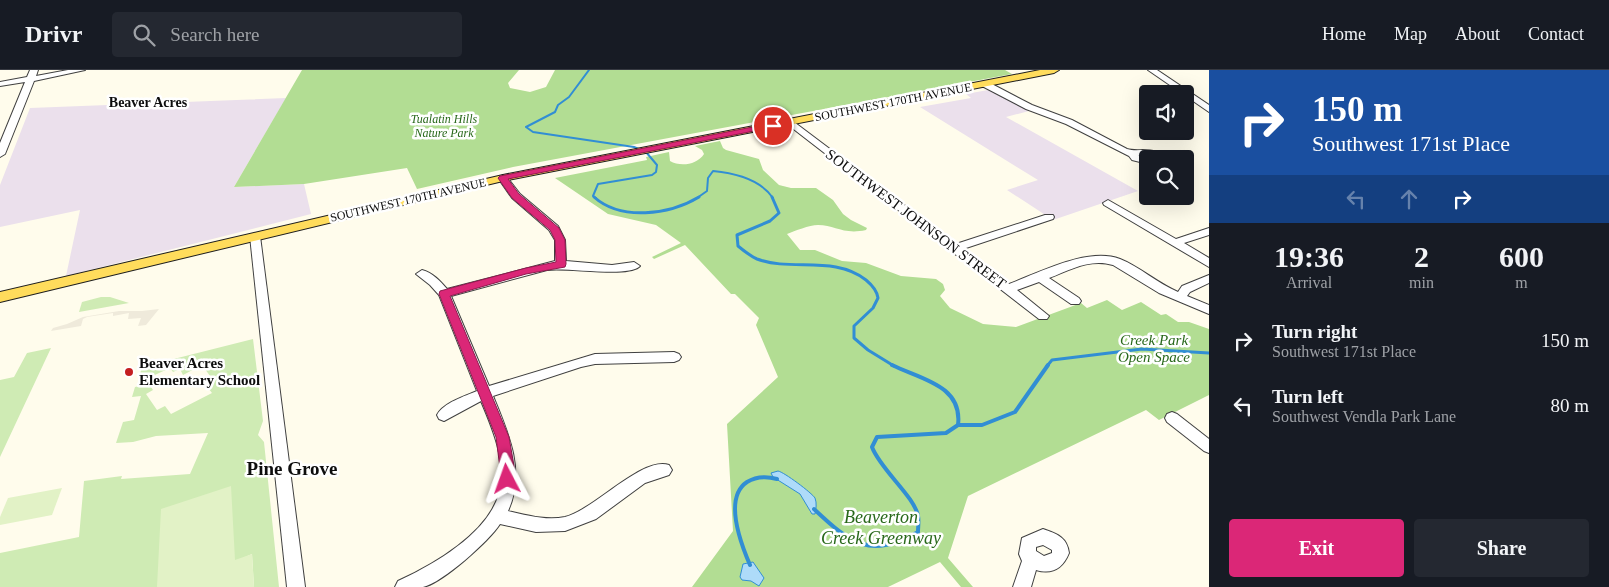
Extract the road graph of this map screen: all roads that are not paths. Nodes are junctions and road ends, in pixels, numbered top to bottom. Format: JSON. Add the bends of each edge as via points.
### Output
{"nodes":[{"id":1,"x":34,"y":70,"type":"edge"},
{"id":2,"x":81,"y":70,"type":"edge"},
{"id":3,"x":1054,"y":70,"type":"edge"},
{"id":4,"x":1152,"y":70,"type":"edge"},
{"id":5,"x":30,"y":79,"type":"junction"},
{"id":6,"x":0,"y":84,"type":"edge"},
{"id":7,"x":985,"y":84,"type":"junction"},
{"id":8,"x":1209,"y":109,"type":"edge"},
{"id":9,"x":790,"y":122,"type":"junction"},
{"id":10,"x":1139,"y":152,"type":"edge"},
{"id":11,"x":0,"y":154,"type":"edge"},
{"id":12,"x":1133,"y":154,"type":"junction"},
{"id":13,"x":1139,"y":159,"type":"edge"},
{"id":14,"x":503,"y":178,"type":"junction"},
{"id":15,"x":1108,"y":203,"type":"dead end"},
{"id":16,"x":1049,"y":217,"type":"dead end"},
{"id":17,"x":1209,"y":231,"type":"edge"},
{"id":18,"x":255,"y":236,"type":"junction"},
{"id":19,"x":1176,"y":243,"type":"junction"},
{"id":20,"x":954,"y":248,"type":"junction"},
{"id":21,"x":1209,"y":263,"type":"edge"},
{"id":22,"x":561,"y":264,"type":"junction"},
{"id":23,"x":634,"y":266,"type":"dead end"},
{"id":24,"x":422,"y":274,"type":"dead end"},
{"id":25,"x":1040,"y":277,"type":"junction"},
{"id":26,"x":1209,"y":279,"type":"edge"},
{"id":27,"x":1008,"y":289,"type":"junction"},
{"id":28,"x":444,"y":294,"type":"junction"},
{"id":29,"x":0,"y":296,"type":"edge"},
{"id":30,"x":1179,"y":298,"type":"junction"},
{"id":31,"x":1074,"y":301,"type":"dead end"},
{"id":32,"x":1209,"y":310,"type":"edge"},
{"id":33,"x":1043,"y":316,"type":"dead end"},
{"id":34,"x":674,"y":357,"type":"dead end"},
{"id":35,"x":484,"y":394,"type":"junction"},
{"id":36,"x":444,"y":415,"type":"dead end"},
{"id":37,"x":1172,"y":418,"type":"dead end"},
{"id":38,"x":1209,"y":447,"type":"edge"},
{"id":39,"x":664,"y":470,"type":"dead end"},
{"id":40,"x":497,"y":516,"type":"junction"},
{"id":41,"x":1034,"y":561,"type":"dead end"},
{"id":42,"x":296,"y":587,"type":"edge"},
{"id":43,"x":404,"y":587,"type":"edge"},
{"id":44,"x":1022,"y":587,"type":"edge"}],
"edges":[{"from":1,"to":5,"type":"street"},
{"from":2,"to":5,"type":"street"},
{"from":3,"to":7,"type":"main road","name":"SOUTHWEST 170TH AVENUE"},
{"from":4,"to":8,"type":"street"},
{"from":5,"to":6,"type":"street"},
{"from":5,"to":11,"type":"street"},
{"from":7,"to":9,"type":"main road","name":"SOUTHWEST 170TH AVENUE"},
{"from":7,"to":12,"type":"street"},
{"from":9,"to":14,"type":"main road","name":"SOUTHWEST 170TH AVENUE"},
{"from":9,"to":20,"type":"street","name":"SOUTHWEST JOHNSON STREET"},
{"from":10,"to":12,"type":"street"},
{"from":12,"to":13,"type":"street"},
{"from":14,"to":18,"type":"main road","name":"SOUTHWEST 170TH AVENUE"},
{"from":14,"to":22,"type":"street","via":[[516,196],[554,228],[560,240]]},
{"from":15,"to":19,"type":"street"},
{"from":16,"to":20,"type":"street"},
{"from":17,"to":19,"type":"street"},
{"from":18,"to":29,"type":"main road","name":"SOUTHWEST 170TH AVENUE"},
{"from":18,"to":42,"type":"street"},
{"from":19,"to":21,"type":"street"},
{"from":20,"to":27,"type":"street","name":"SOUTHWEST JOHNSON STREET"},
{"from":22,"to":23,"type":"street","via":[[612,269]]},
{"from":22,"to":28,"type":"street"},
{"from":24,"to":28,"type":"street"},
{"from":25,"to":27,"type":"street"},
{"from":25,"to":30,"type":"street","via":[[1088,259],[1102,258],[1117,262]]},
{"from":25,"to":31,"type":"street"},
{"from":26,"to":30,"type":"street","via":[[1186,289]]},
{"from":27,"to":33,"type":"street","name":"SOUTHWEST JOHNSON STREET"},
{"from":28,"to":35,"type":"street"},
{"from":30,"to":32,"type":"street"},
{"from":34,"to":35,"type":"street","via":[[595,359]]},
{"from":35,"to":36,"type":"street"},
{"from":35,"to":40,"type":"street","via":[[503,437],[508,466],[507,493]]},
{"from":37,"to":38,"type":"street"},
{"from":39,"to":40,"type":"street","via":[[640,478],[590,514],[565,524],[536,525]]},
{"from":40,"to":43,"type":"street","via":[[448,564]]},
{"from":41,"to":44,"type":"street","via":[[1027,568]]}]}
